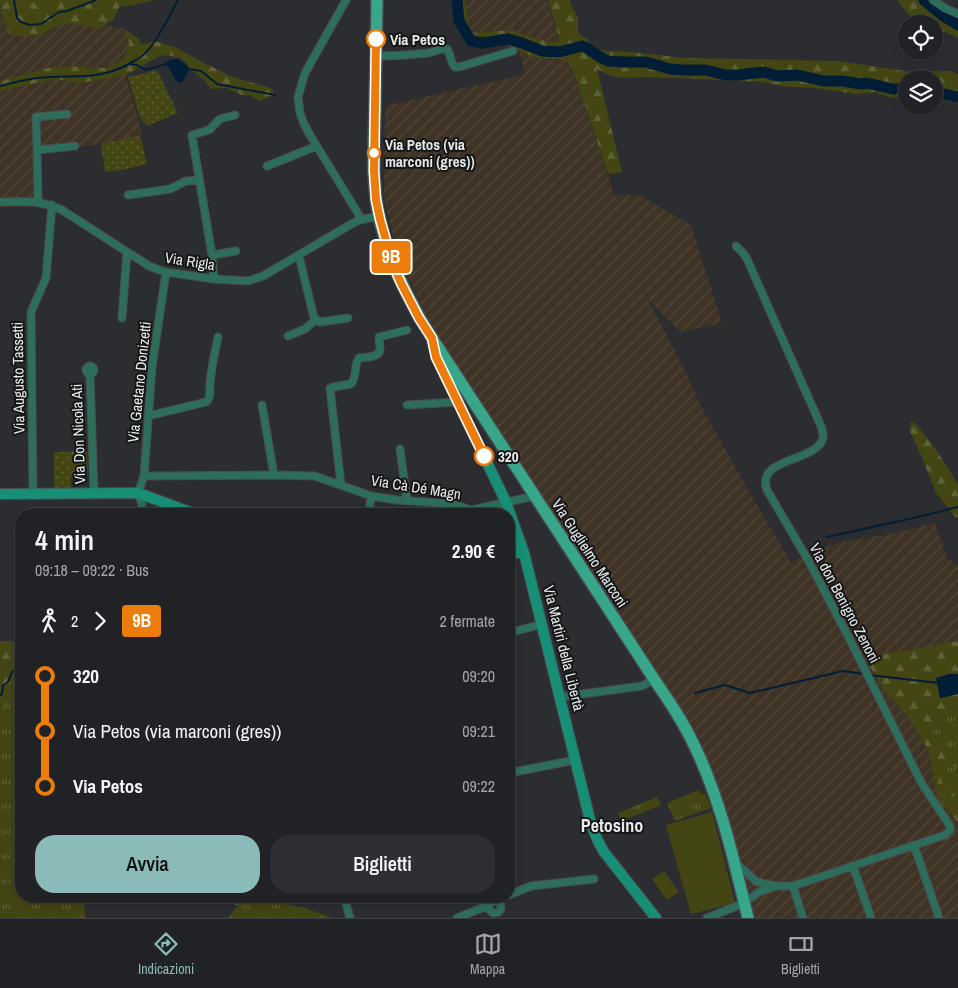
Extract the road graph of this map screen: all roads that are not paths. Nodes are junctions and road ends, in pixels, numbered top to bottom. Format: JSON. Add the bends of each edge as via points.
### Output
{"nodes":[{"id":1,"x":346,"y":0,"type":"edge"},
{"id":2,"x":376,"y":0,"type":"edge"},
{"id":3,"x":933,"y":0,"type":"edge"},
{"id":4,"x":958,"y":14,"type":"edge"},
{"id":5,"x":513,"y":51,"type":"dead end"},
{"id":6,"x":376,"y":56,"type":"junction"},
{"id":7,"x":67,"y":114,"type":"dead end"},
{"id":8,"x":234,"y":116,"type":"dead end"},
{"id":9,"x":75,"y":146,"type":"dead end"},
{"id":10,"x":317,"y":146,"type":"junction"},
{"id":11,"x":37,"y":150,"type":"junction"},
{"id":12,"x":267,"y":166,"type":"dead end"},
{"id":13,"x":199,"y":180,"type":"junction"},
{"id":14,"x":128,"y":195,"type":"dead end"},
{"id":15,"x":0,"y":202,"type":"edge"},
{"id":16,"x":38,"y":202,"type":"junction"},
{"id":17,"x":52,"y":205,"type":"junction"},
{"id":18,"x":379,"y":216,"type":"junction"},
{"id":19,"x":360,"y":220,"type":"junction"},
{"id":20,"x":736,"y":246,"type":"dead end"},
{"id":21,"x":236,"y":251,"type":"dead end"},
{"id":22,"x":127,"y":252,"type":"junction"},
{"id":23,"x":212,"y":255,"type":"junction"},
{"id":24,"x":299,"y":256,"type":"junction"},
{"id":25,"x":166,"y":272,"type":"junction"},
{"id":26,"x":214,"y":279,"type":"junction"},
{"id":27,"x":122,"y":318,"type":"dead end"},
{"id":28,"x":348,"y":318,"type":"dead end"},
{"id":29,"x":316,"y":319,"type":"junction"},
{"id":30,"x":407,"y":330,"type":"dead end"},
{"id":31,"x":288,"y":336,"type":"dead end"},
{"id":32,"x":218,"y":337,"type":"dead end"},
{"id":33,"x":432,"y":338,"type":"junction"},
{"id":34,"x":450,"y":366,"type":"junction"},
{"id":35,"x":90,"y":374,"type":"dead end"},
{"id":36,"x":447,"y":380,"type":"junction"},
{"id":37,"x":457,"y":402,"type":"junction"},
{"id":38,"x":262,"y":405,"type":"dead end"},
{"id":39,"x":407,"y":406,"type":"dead end"},
{"id":40,"x":148,"y":416,"type":"junction"},
{"id":41,"x":400,"y":449,"type":"dead end"},
{"id":42,"x":274,"y":475,"type":"junction"},
{"id":43,"x":144,"y":476,"type":"junction"},
{"id":44,"x":341,"y":485,"type":"junction"},
{"id":45,"x":33,"y":493,"type":"junction"},
{"id":46,"x":94,"y":493,"type":"junction"},
{"id":47,"x":138,"y":493,"type":"junction"},
{"id":48,"x":0,"y":494,"type":"edge"},
{"id":49,"x":371,"y":496,"type":"junction"},
{"id":50,"x":535,"y":496,"type":"junction"},
{"id":51,"x":407,"y":501,"type":"junction"},
{"id":52,"x":506,"y":502,"type":"junction"},
{"id":53,"x":141,"y":508,"type":"edge"},
{"id":54,"x":169,"y":508,"type":"edge"},
{"id":55,"x":370,"y":508,"type":"edge"},
{"id":56,"x":465,"y":508,"type":"edge"},
{"id":57,"x":480,"y":508,"type":"edge"},
{"id":58,"x":508,"y":508,"type":"edge"},
{"id":59,"x":515,"y":528,"type":"edge"},
{"id":60,"x":515,"y":553,"type":"edge"},
{"id":61,"x":524,"y":553,"type":"junction"},
{"id":62,"x":542,"y":624,"type":"junction"},
{"id":63,"x":515,"y":631,"type":"edge"},
{"id":64,"x":654,"y":679,"type":"junction"},
{"id":65,"x":560,"y":697,"type":"junction"},
{"id":66,"x":575,"y":760,"type":"junction"},
{"id":67,"x":515,"y":771,"type":"edge"},
{"id":68,"x":914,"y":845,"type":"junction"},
{"id":69,"x":734,"y":862,"type":"junction"},
{"id":70,"x":853,"y":866,"type":"junction"},
{"id":71,"x":594,"y":879,"type":"dead end"},
{"id":72,"x":757,"y":882,"type":"junction"},
{"id":73,"x":777,"y":886,"type":"junction"},
{"id":74,"x":793,"y":886,"type":"junction"},
{"id":75,"x":741,"y":888,"type":"junction"},
{"id":76,"x":759,"y":892,"type":"junction"},
{"id":77,"x":515,"y":893,"type":"edge"},
{"id":78,"x":346,"y":903,"type":"edge"},
{"id":79,"x":492,"y":903,"type":"edge"},
{"id":80,"x":744,"y":903,"type":"junction"},
{"id":81,"x":350,"y":918,"type":"edge"},
{"id":82,"x":457,"y":918,"type":"edge"},
{"id":83,"x":656,"y":918,"type":"edge"},
{"id":84,"x":707,"y":918,"type":"edge"},
{"id":85,"x":748,"y":918,"type":"edge"},
{"id":86,"x":803,"y":918,"type":"edge"},
{"id":87,"x":871,"y":918,"type":"edge"},
{"id":88,"x":938,"y":918,"type":"edge"}],
"edges":[{"from":1,"to":10,"type":"street","via":[[305,73],[298,97],[304,124]]},
{"from":2,"to":6,"type":"main road"},
{"from":3,"to":4,"type":"street"},
{"from":5,"to":6,"type":"street","via":[[459,67],[452,65],[449,52],[444,48],[420,54]]},
{"from":6,"to":18,"type":"main road","via":[[374,171]]},
{"from":7,"to":11,"type":"street","via":[[36,118]]},
{"from":8,"to":13,"type":"street","via":[[220,119],[209,130],[192,135]]},
{"from":9,"to":11,"type":"street"},
{"from":10,"to":12,"type":"street"},
{"from":10,"to":19,"type":"street"},
{"from":11,"to":16,"type":"street"},
{"from":13,"to":14,"type":"street","via":[[186,181],[170,189]]},
{"from":13,"to":23,"type":"street"},
{"from":15,"to":16,"type":"street","name":"Via Rigla"},
{"from":16,"to":17,"type":"street","name":"Via Rigla"},
{"from":17,"to":22,"type":"street","name":"Via Rigla"},
{"from":17,"to":45,"type":"street","name":"Via Augusto Tassetti","via":[[46,278],[31,312]]},
{"from":18,"to":19,"type":"street","name":"Via Rigla"},
{"from":18,"to":33,"type":"main road","name":"Via Guglielmo Marconi","via":[[393,265]]},
{"from":19,"to":24,"type":"street","name":"Via Rigla"},
{"from":20,"to":68,"type":"street","name":"Via don Benigno Zenoni","via":[[747,259],[823,433],[811,451],[769,472],[765,484],[922,784],[950,826],[945,835]]},
{"from":21,"to":23,"type":"street"},
{"from":22,"to":25,"type":"street","name":"Via Rigla"},
{"from":22,"to":27,"type":"street"},
{"from":23,"to":26,"type":"street"},
{"from":24,"to":26,"type":"street","name":"Via Rigla","via":[[257,279]]},
{"from":24,"to":29,"type":"street"},
{"from":25,"to":26,"type":"street","name":"Via Rigla"},
{"from":25,"to":40,"type":"street","name":"Via Gaetano Donizetti"},
{"from":28,"to":29,"type":"street","via":[[320,322]]},
{"from":29,"to":31,"type":"street"},
{"from":30,"to":44,"type":"street","via":[[379,337],[379,353],[359,358],[351,384],[330,388]]},
{"from":32,"to":40,"type":"street","via":[[209,400]]},
{"from":33,"to":34,"type":"main road","name":"Via Guglielmo Marconi"},
{"from":33,"to":36,"type":"street","name":"Via Martiri della Libertà","via":[[436,357]]},
{"from":34,"to":36,"type":"street","via":[[446,371]]},
{"from":34,"to":50,"type":"main road","name":"Via Guglielmo Marconi"},
{"from":35,"to":46,"type":"street","name":"Via Don Nicola Ati"},
{"from":36,"to":37,"type":"street","name":"Via Martiri della Libertà"},
{"from":37,"to":39,"type":"street"},
{"from":37,"to":52,"type":"street","name":"Via Martiri della Libertà"},
{"from":38,"to":42,"type":"street"},
{"from":40,"to":43,"type":"street","name":"Via Gaetano Donizetti"},
{"from":41,"to":51,"type":"street"},
{"from":42,"to":43,"type":"street","name":"Via Cà Dé Magn"},
{"from":42,"to":44,"type":"street","name":"Via Cà Dé Magn","via":[[315,476]]},
{"from":43,"to":47,"type":"street","name":"Via Gaetano Donizetti"},
{"from":44,"to":49,"type":"street","name":"Via Cà Dé Magn"},
{"from":45,"to":46,"type":"street"},
{"from":45,"to":48,"type":"street"},
{"from":46,"to":47,"type":"street"},
{"from":47,"to":53,"type":"street"},
{"from":47,"to":54,"type":"street"},
{"from":49,"to":51,"type":"street","name":"Via Cà Dé Magn"},
{"from":49,"to":55,"type":"street"},
{"from":50,"to":52,"type":"street","name":"Via Cà Dé Magn"},
{"from":50,"to":64,"type":"main road","name":"Via Guglielmo Marconi"},
{"from":51,"to":56,"type":"street","name":"Via Cà Dé Magn","via":[[453,504]]},
{"from":52,"to":57,"type":"street","name":"Via Cà Dé Magn"},
{"from":52,"to":58,"type":"street","name":"Via Martiri della Libertà"},
{"from":59,"to":61,"type":"street","name":"Via Martiri della Libertà"},
{"from":60,"to":61,"type":"street"},
{"from":61,"to":62,"type":"street","name":"Via Martiri della Libertà"},
{"from":62,"to":63,"type":"street"},
{"from":62,"to":65,"type":"street","name":"Via Martiri della Libertà"},
{"from":64,"to":65,"type":"street","via":[[642,686]]},
{"from":64,"to":69,"type":"main road","name":"Via Guglielmo Marconi","via":[[685,727],[701,760]]},
{"from":65,"to":66,"type":"street","name":"Via Martiri della Libertà"},
{"from":66,"to":67,"type":"street"},
{"from":66,"to":83,"type":"street","name":"Via Martiri della Libertà","via":[[598,841]]},
{"from":68,"to":70,"type":"street","name":"Via don Benigno Zenoni"},
{"from":68,"to":88,"type":"street"},
{"from":69,"to":72,"type":"street","name":"Via don Benigno Zenoni"},
{"from":69,"to":75,"type":"main road","name":"Via Guglielmo Marconi"},
{"from":70,"to":74,"type":"street","name":"Via don Benigno Zenoni"},
{"from":70,"to":87,"type":"street"},
{"from":71,"to":77,"type":"street","via":[[531,886]]},
{"from":72,"to":73,"type":"street","name":"Via don Benigno Zenoni"},
{"from":72,"to":75,"type":"street"},
{"from":73,"to":74,"type":"street","name":"Via don Benigno Zenoni"},
{"from":73,"to":76,"type":"street","name":"Via don Benigno Zenoni"},
{"from":74,"to":86,"type":"street"},
{"from":75,"to":76,"type":"street"},
{"from":75,"to":80,"type":"main road","name":"Via Guglielmo Marconi"},
{"from":76,"to":80,"type":"street","name":"Via don Benigno Zenoni"},
{"from":78,"to":81,"type":"street"},
{"from":79,"to":82,"type":"street"},
{"from":80,"to":84,"type":"street","name":"Via don Benigno Zenoni"},
{"from":80,"to":85,"type":"main road","name":"Via Guglielmo Marconi"}]}
